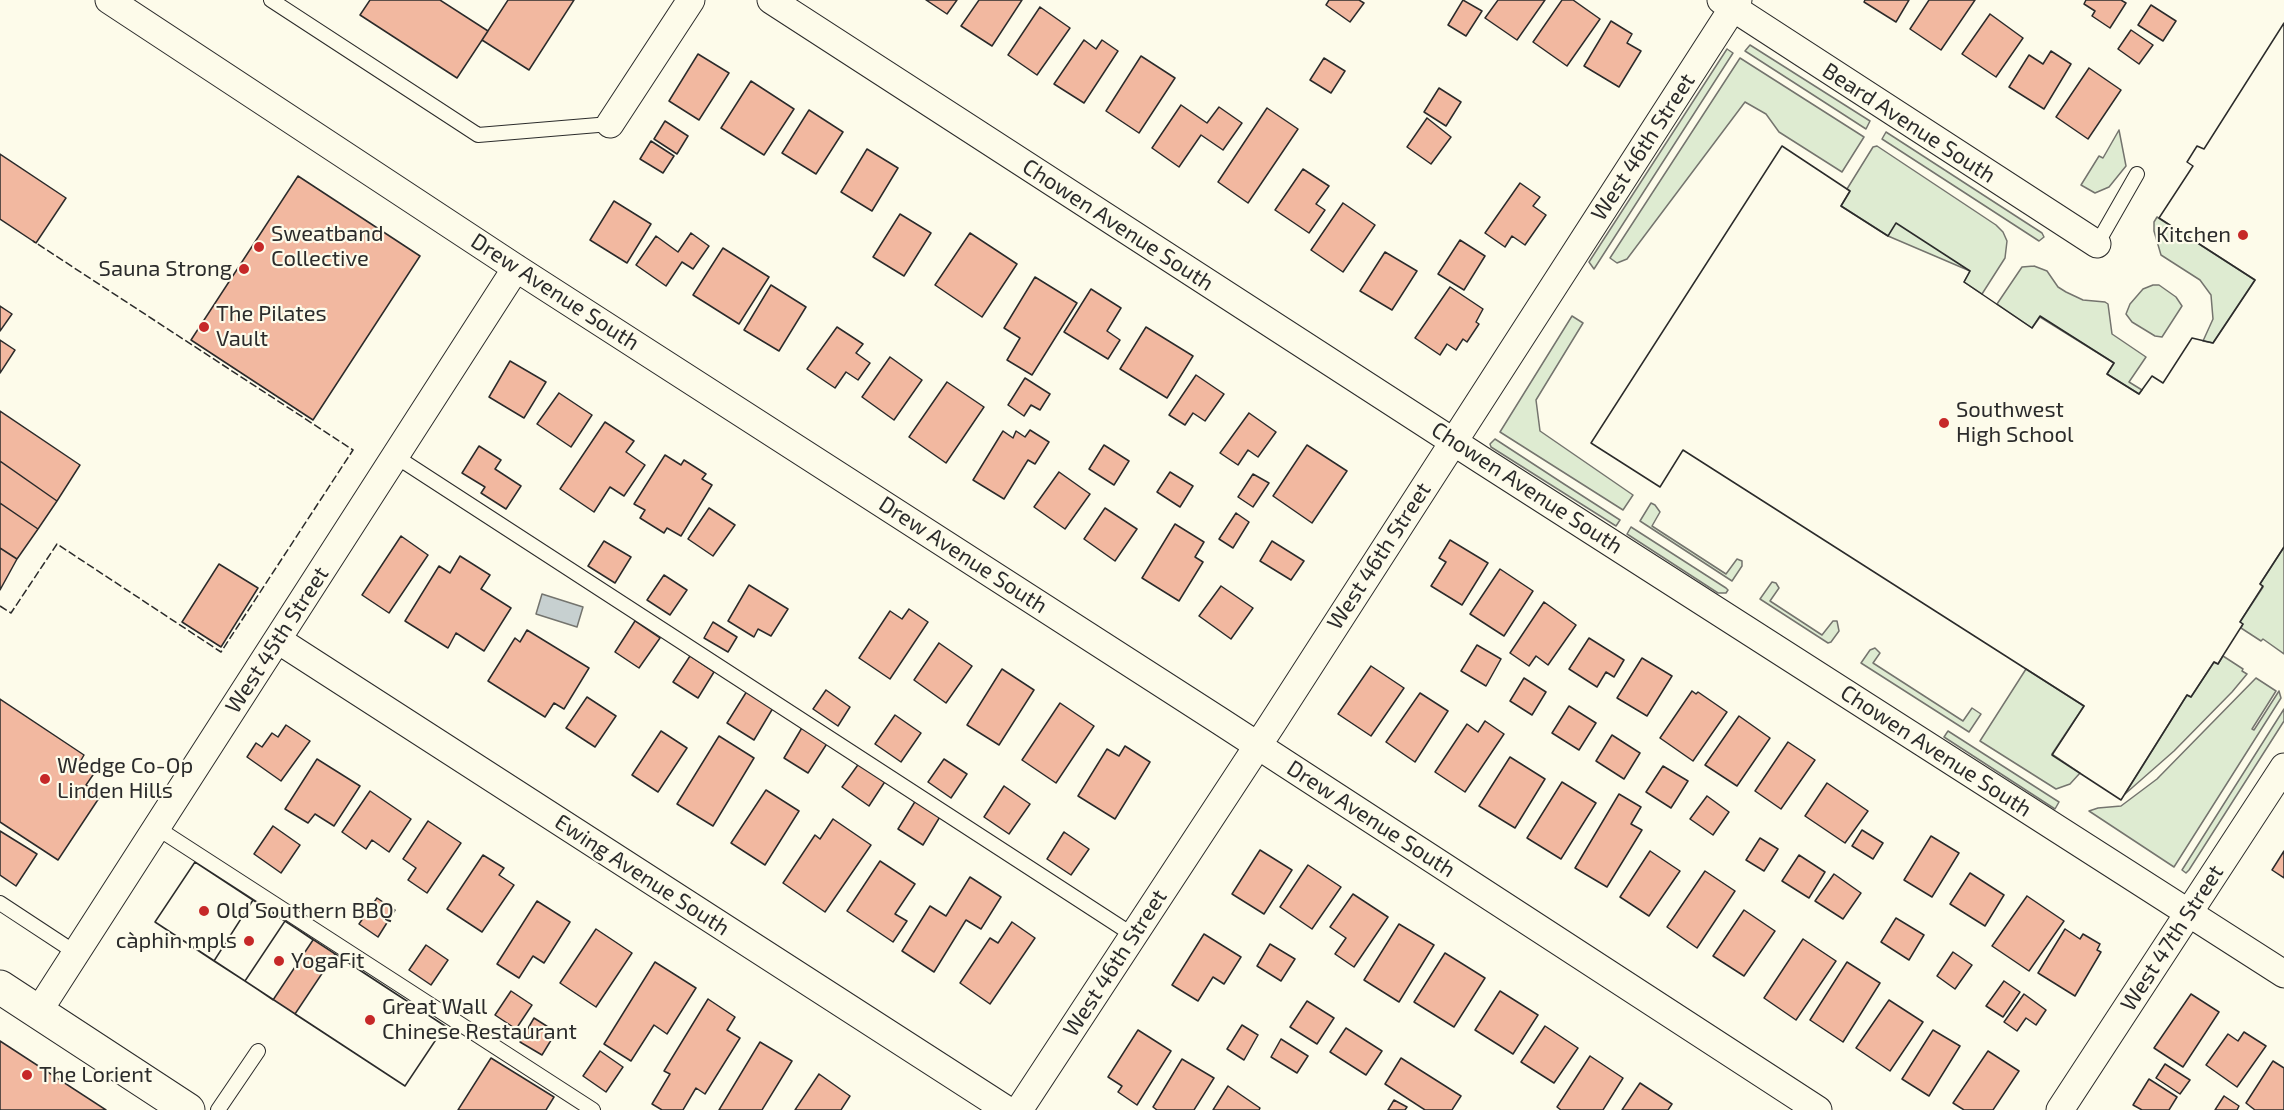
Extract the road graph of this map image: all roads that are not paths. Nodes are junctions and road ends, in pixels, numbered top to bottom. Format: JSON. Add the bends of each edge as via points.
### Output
{"nodes":[{"id":1,"x":109,"y":0,"type":"edge"},
{"id":2,"x":271,"y":0,"type":"edge"},
{"id":3,"x":691,"y":0,"type":"edge"},
{"id":4,"x":771,"y":0,"type":"edge"},
{"id":5,"x":1731,"y":3,"type":"edge"},
{"id":6,"x":610,"y":124,"type":"joint"},
{"id":7,"x":2137,"y":174,"type":"dead end"},
{"id":8,"x":2097,"y":244,"type":"joint"},
{"id":9,"x":516,"y":268,"type":"junction"},
{"id":10,"x":1453,"y":441,"type":"junction"},
{"id":11,"x":395,"y":456,"type":"junction"},
{"id":12,"x":278,"y":640,"type":"junction"},
{"id":13,"x":1258,"y":745,"type":"junction"},
{"id":14,"x":2284,"y":767,"type":"edge"},
{"id":15,"x":157,"y":828,"type":"junction"},
{"id":16,"x":2,"y":909,"type":"edge"},
{"id":17,"x":2188,"y":913,"type":"junction"},
{"id":18,"x":1133,"y":935,"type":"junction"},
{"id":19,"x":76,"y":953,"type":"junction"},
{"id":20,"x":2284,"y":974,"type":"edge"},
{"id":21,"x":0,"y":987,"type":"edge"},
{"id":22,"x":38,"y":1012,"type":"junction"},
{"id":23,"x":258,"y":1051,"type":"dead end"},
{"id":24,"x":188,"y":1110,"type":"edge"},
{"id":25,"x":218,"y":1110,"type":"edge"},
{"id":26,"x":593,"y":1110,"type":"edge"},
{"id":27,"x":1007,"y":1110,"type":"edge"},
{"id":28,"x":1019,"y":1110,"type":"edge"},
{"id":29,"x":1818,"y":1110,"type":"edge"},
{"id":30,"x":2060,"y":1110,"type":"edge"}],
"edges":[{"from":1,"to":9,"type":"street","name":"Drew Avenue South"},
{"from":2,"to":6,"type":"lane","via":[[478,135]]},
{"from":3,"to":6,"type":"street"},
{"from":4,"to":10,"type":"street","name":"Chowen Avenue South"},
{"from":5,"to":8,"type":"street","name":"Beard Avenue South"},
{"from":5,"to":10,"type":"street","name":"West 46th Street"},
{"from":7,"to":8,"type":"lane"},
{"from":9,"to":11,"type":"street","name":"West 45th Street"},
{"from":9,"to":13,"type":"street","name":"Drew Avenue South"},
{"from":10,"to":13,"type":"street","name":"West 46th Street"},
{"from":10,"to":17,"type":"street","name":"Chowen Avenue South"},
{"from":11,"to":12,"type":"street","name":"West 45th Street"},
{"from":11,"to":18,"type":"lane"},
{"from":12,"to":15,"type":"street","name":"West 45th Street"},
{"from":12,"to":27,"type":"street","name":"Ewing Avenue South"},
{"from":13,"to":18,"type":"street","name":"West 46th Street"},
{"from":13,"to":29,"type":"street","name":"Drew Avenue South"},
{"from":14,"to":17,"type":"street","name":"West 47th Street"},
{"from":15,"to":19,"type":"street","name":"West 45th Street"},
{"from":15,"to":26,"type":"lane"},
{"from":16,"to":19,"type":"lane"},
{"from":17,"to":20,"type":"street","name":"Chowen Avenue South"},
{"from":17,"to":30,"type":"street","name":"West 47th Street"},
{"from":18,"to":28,"type":"street","name":"West 46th Street"},
{"from":19,"to":22,"type":"street","name":"West 45th Street"},
{"from":21,"to":22,"type":"main road"},
{"from":22,"to":24,"type":"main road"},
{"from":23,"to":25,"type":"lane"}]}
